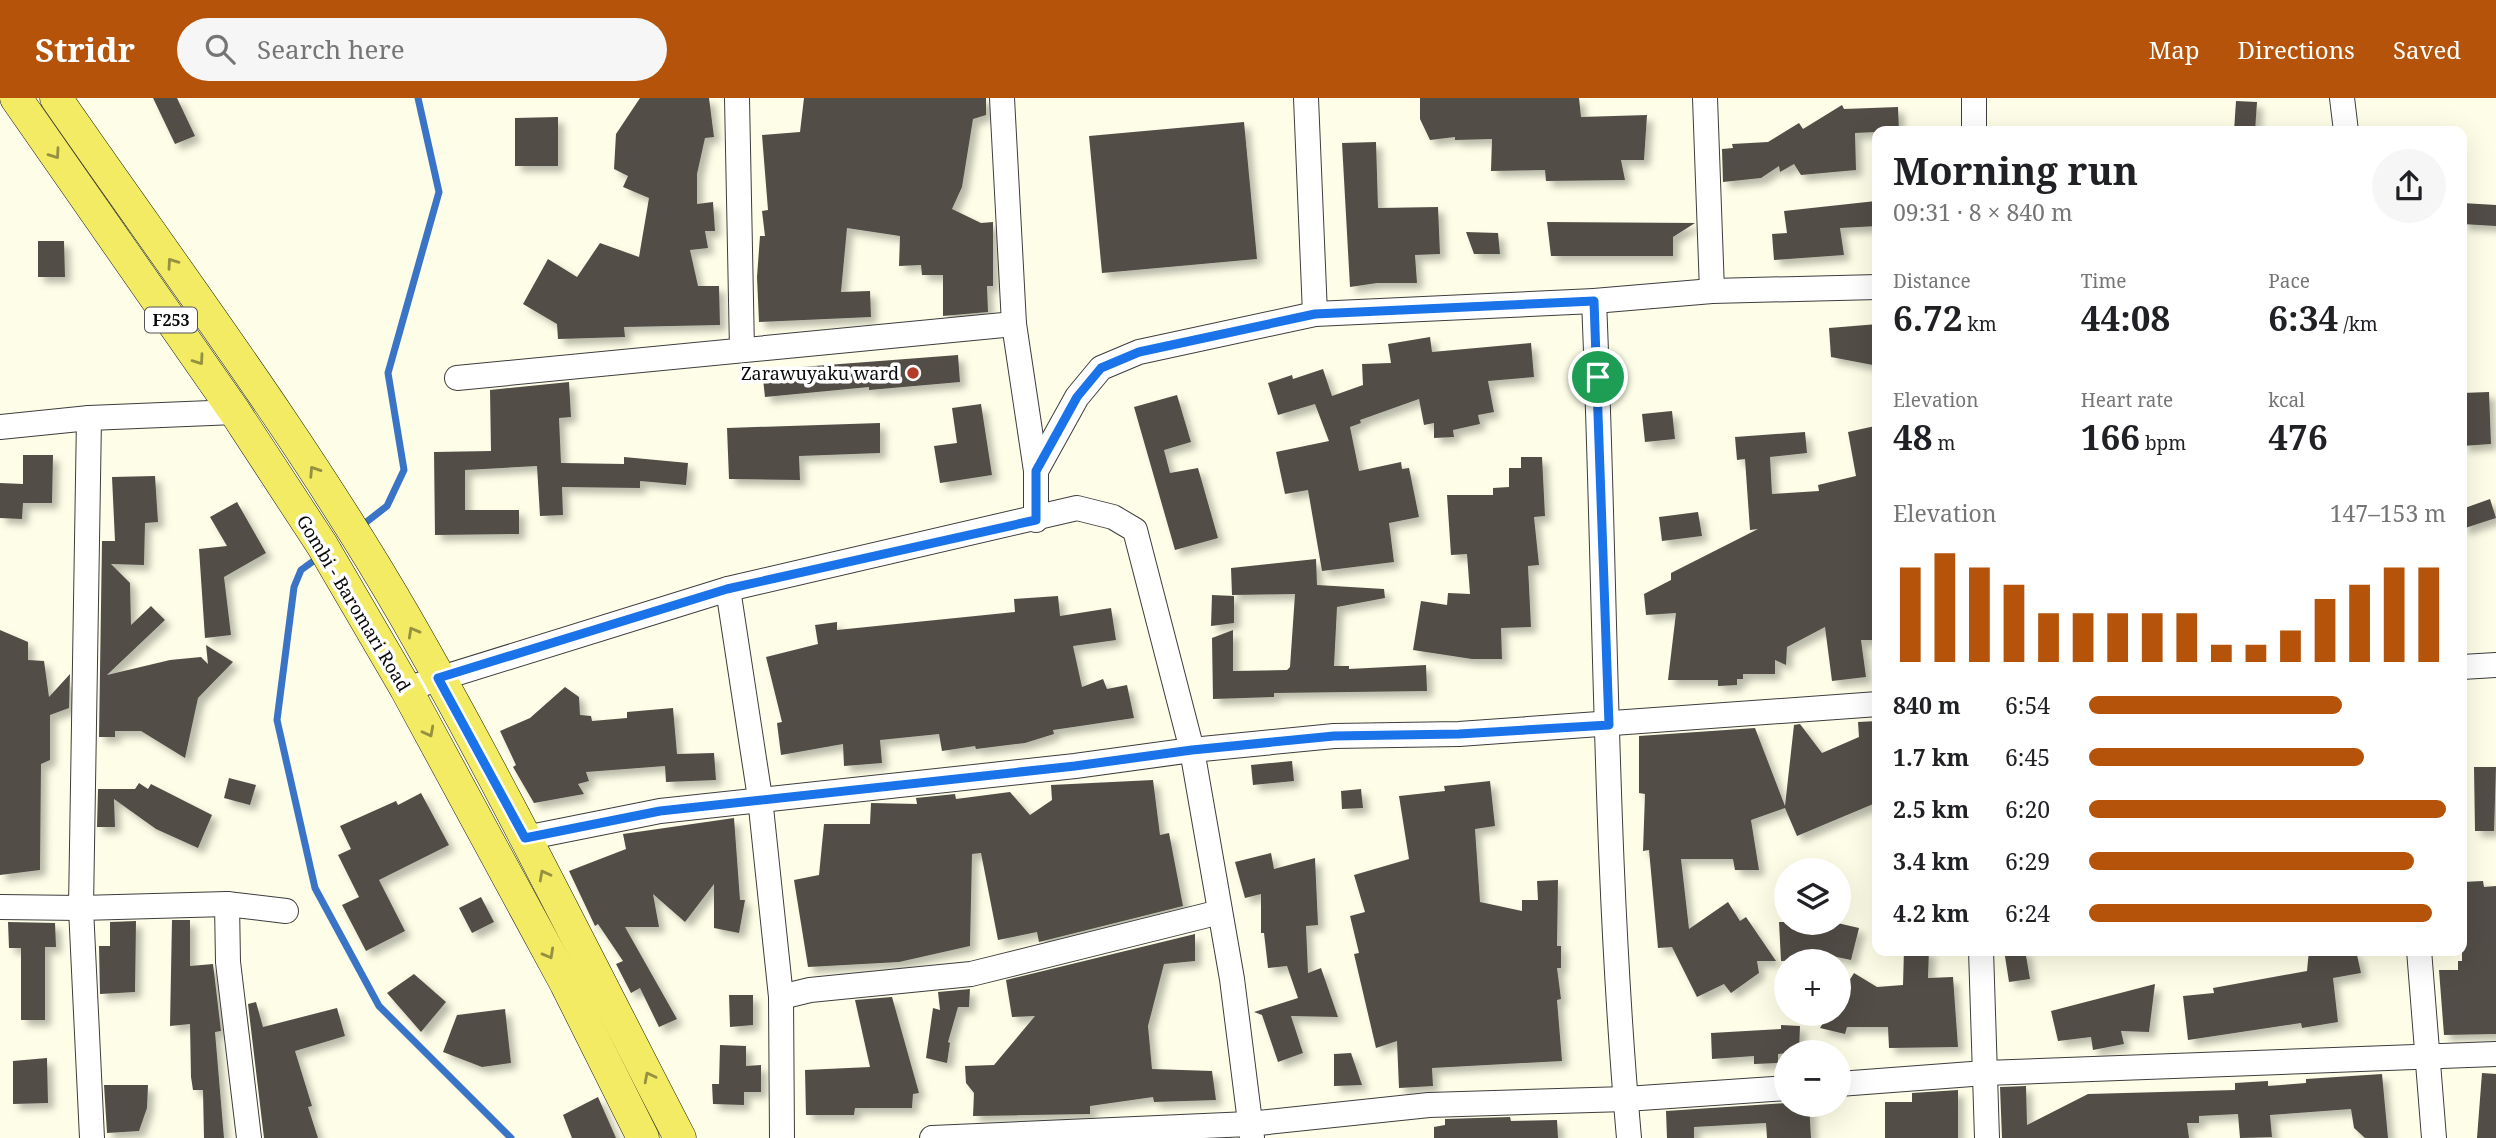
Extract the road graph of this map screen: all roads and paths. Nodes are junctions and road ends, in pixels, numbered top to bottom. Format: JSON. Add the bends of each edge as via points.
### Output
{"nodes":[{"id":1,"x":16,"y":98,"type":"edge"},
{"id":2,"x":55,"y":98,"type":"edge"},
{"id":3,"x":737,"y":98,"type":"edge"},
{"id":4,"x":1002,"y":98,"type":"edge"},
{"id":5,"x":1306,"y":98,"type":"edge"},
{"id":6,"x":1705,"y":98,"type":"edge"},
{"id":7,"x":1974,"y":98,"type":"edge"},
{"id":8,"x":2342,"y":98,"type":"edge"},
{"id":9,"x":1974,"y":126,"type":"edge"},
{"id":10,"x":2345,"y":126,"type":"edge"},
{"id":11,"x":1872,"y":287,"type":"edge"},
{"id":12,"x":1712,"y":291,"type":"junction"},
{"id":13,"x":1594,"y":301,"type":"junction"},
{"id":14,"x":1315,"y":314,"type":"junction"},
{"id":15,"x":1014,"y":324,"type":"junction"},
{"id":16,"x":741,"y":350,"type":"junction"},
{"id":17,"x":457,"y":378,"type":"dead end"},
{"id":18,"x":235,"y":412,"type":"junction"},
{"id":19,"x":89,"y":418,"type":"junction"},
{"id":20,"x":0,"y":427,"type":"edge"},
{"id":21,"x":1036,"y":471,"type":"junction"},
{"id":22,"x":1036,"y":520,"type":"junction"},
{"id":23,"x":727,"y":589,"type":"junction"},
{"id":24,"x":2496,"y":665,"type":"edge"},
{"id":25,"x":2467,"y":667,"type":"edge"},
{"id":26,"x":438,"y":678,"type":"junction"},
{"id":27,"x":406,"y":689,"type":"junction"},
{"id":28,"x":1872,"y":704,"type":"edge"},
{"id":29,"x":1609,"y":725,"type":"junction"},
{"id":30,"x":1192,"y":750,"type":"junction"},
{"id":31,"x":760,"y":798,"type":"junction"},
{"id":32,"x":525,"y":838,"type":"junction"},
{"id":33,"x":227,"y":904,"type":"junction"},
{"id":34,"x":0,"y":907,"type":"edge"},
{"id":35,"x":81,"y":908,"type":"junction"},
{"id":36,"x":286,"y":911,"type":"dead end"},
{"id":37,"x":1220,"y":912,"type":"junction"},
{"id":38,"x":1981,"y":956,"type":"edge"},
{"id":39,"x":2420,"y":956,"type":"edge"},
{"id":40,"x":781,"y":997,"type":"junction"},
{"id":41,"x":2496,"y":1054,"type":"edge"},
{"id":42,"x":2429,"y":1056,"type":"junction"},
{"id":43,"x":1984,"y":1073,"type":"junction"},
{"id":44,"x":1851,"y":1083,"type":"edge"},
{"id":45,"x":1774,"y":1089,"type":"edge"},
{"id":46,"x":1626,"y":1099,"type":"junction"},
{"id":47,"x":1250,"y":1131,"type":"edge"},
{"id":48,"x":92,"y":1138,"type":"edge"},
{"id":49,"x":249,"y":1138,"type":"edge"},
{"id":50,"x":643,"y":1138,"type":"edge"},
{"id":51,"x":680,"y":1138,"type":"edge"},
{"id":52,"x":782,"y":1138,"type":"edge"},
{"id":53,"x":932,"y":1138,"type":"edge"},
{"id":54,"x":1629,"y":1138,"type":"edge"},
{"id":55,"x":1987,"y":1138,"type":"edge"},
{"id":56,"x":2434,"y":1138,"type":"edge"}],
"edges":[{"from":1,"to":18,"type":"main road","name":"Gombi - Baromari Road","number":"F253","one_way":true},
{"from":26,"to":2,"type":"main road","name":"Gombi - Baromari Road","number":"F253","one_way":true,"via":[[351,528],[256,381]]},
{"from":3,"to":16,"type":"street"},
{"from":4,"to":15,"type":"street"},
{"from":5,"to":14,"type":"street"},
{"from":6,"to":12,"type":"street"},
{"from":7,"to":9,"type":"street"},
{"from":8,"to":10,"type":"street"},
{"from":11,"to":12,"type":"street"},
{"from":12,"to":13,"type":"street"},
{"from":13,"to":14,"type":"street"},
{"from":13,"to":29,"type":"street"},
{"from":14,"to":21,"type":"street","via":[[1139,352],[1101,368],[1077,397]]},
{"from":15,"to":16,"type":"street"},
{"from":15,"to":21,"type":"street"},
{"from":16,"to":17,"type":"street"},
{"from":18,"to":19,"type":"street"},
{"from":18,"to":27,"type":"main road","name":"Gombi - Baromari Road","number":"F253","via":[[322,545]]},
{"from":19,"to":20,"type":"street"},
{"from":19,"to":35,"type":"street"},
{"from":21,"to":22,"type":"street"},
{"from":22,"to":23,"type":"street"},
{"from":22,"to":30,"type":"street","via":[[1077,508],[1113,517],[1135,530]]},
{"from":23,"to":26,"type":"street"},
{"from":23,"to":31,"type":"street"},
{"from":24,"to":25,"type":"street"},
{"from":26,"to":27,"type":"street"},
{"from":26,"to":32,"type":"main road","name":"Gombi - Baromari Road","number":"F253"},
{"from":27,"to":50,"type":"main road","name":"Gombi - Baromari Road","number":"F253","one_way":true,"via":[[566,984]]},
{"from":28,"to":29,"type":"street"},
{"from":29,"to":30,"type":"street","via":[[1334,736]]},
{"from":29,"to":46,"type":"street","via":[[1616,988]]},
{"from":30,"to":31,"type":"street"},
{"from":30,"to":37,"type":"street"},
{"from":31,"to":32,"type":"street","via":[[597,821]]},
{"from":31,"to":40,"type":"street"},
{"from":51,"to":32,"type":"main road","name":"Gombi - Baromari Road","number":"F253","one_way":true},
{"from":33,"to":35,"type":"street"},
{"from":33,"to":36,"type":"street"},
{"from":33,"to":49,"type":"street","via":[[228,962]]},
{"from":34,"to":35,"type":"street"},
{"from":35,"to":48,"type":"street"},
{"from":37,"to":40,"type":"street","via":[[971,974]]},
{"from":37,"to":47,"type":"street"},
{"from":38,"to":43,"type":"street"},
{"from":39,"to":42,"type":"street"},
{"from":40,"to":52,"type":"street"},
{"from":41,"to":42,"type":"street"},
{"from":42,"to":43,"type":"street"},
{"from":42,"to":56,"type":"street"},
{"from":43,"to":44,"type":"street"},
{"from":43,"to":55,"type":"street"},
{"from":45,"to":46,"type":"street"},
{"from":46,"to":47,"type":"street","via":[[1429,1105]]},
{"from":46,"to":54,"type":"street"},
{"from":47,"to":53,"type":"street"}]}
